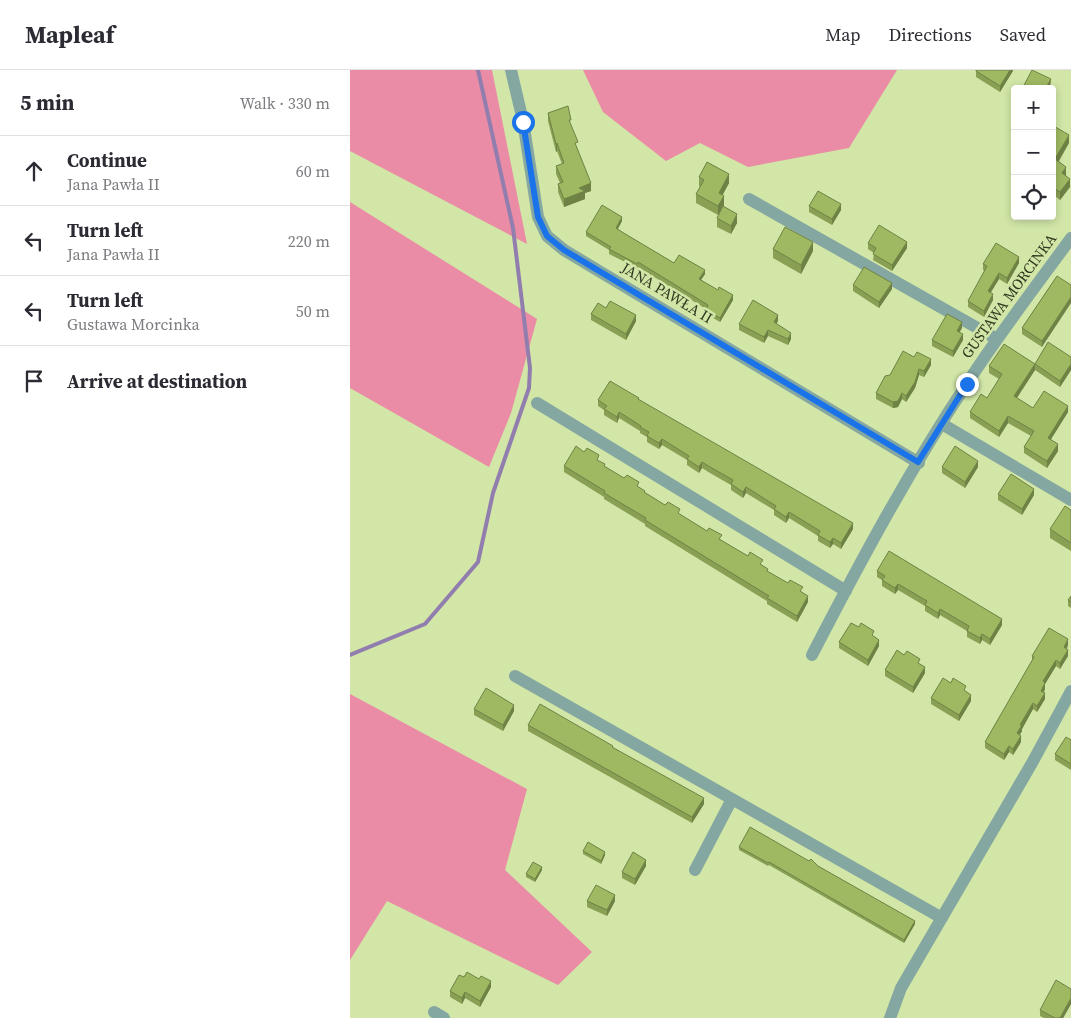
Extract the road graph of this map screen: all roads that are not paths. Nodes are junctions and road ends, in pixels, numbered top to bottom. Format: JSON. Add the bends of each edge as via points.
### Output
{"nodes":[{"id":1,"x":511,"y":70,"type":"edge"},
{"id":2,"x":749,"y":199,"type":"dead end"},
{"id":3,"x":1071,"y":238,"type":"edge"},
{"id":4,"x":997,"y":339,"type":"junction"},
{"id":5,"x":537,"y":403,"type":"dead end"},
{"id":6,"x":942,"y":424,"type":"junction"},
{"id":7,"x":918,"y":462,"type":"junction"},
{"id":8,"x":1071,"y":500,"type":"edge"},
{"id":9,"x":846,"y":591,"type":"junction"},
{"id":10,"x":812,"y":655,"type":"dead end"},
{"id":11,"x":515,"y":676,"type":"dead end"},
{"id":12,"x":1071,"y":691,"type":"edge"},
{"id":13,"x":1067,"y":710,"type":"edge"},
{"id":14,"x":732,"y":799,"type":"junction"},
{"id":15,"x":695,"y":870,"type":"dead end"},
{"id":16,"x":942,"y":918,"type":"junction"},
{"id":17,"x":890,"y":1018,"type":"edge"}],
"edges":[{"from":1,"to":7,"type":"street","name":"JANA PAWŁA II","via":[[538,217],[547,236],[564,250]]},
{"from":2,"to":4,"type":"street"},
{"from":3,"to":4,"type":"street","name":"GUSTAWA MORCINKA"},
{"from":4,"to":6,"type":"street","name":"GUSTAWA MORCINKA"},
{"from":5,"to":9,"type":"street"},
{"from":6,"to":7,"type":"street","name":"GUSTAWA MORCINKA"},
{"from":6,"to":8,"type":"street"},
{"from":7,"to":9,"type":"street","name":"GUSTAWA MORCINKA"},
{"from":9,"to":10,"type":"street","name":"GUSTAWA MORCINKA"},
{"from":11,"to":14,"type":"street"},
{"from":12,"to":13,"type":"street"},
{"from":13,"to":16,"type":"street"},
{"from":14,"to":15,"type":"street"},
{"from":14,"to":16,"type":"street"},
{"from":16,"to":17,"type":"street","via":[[901,988]]}]}
